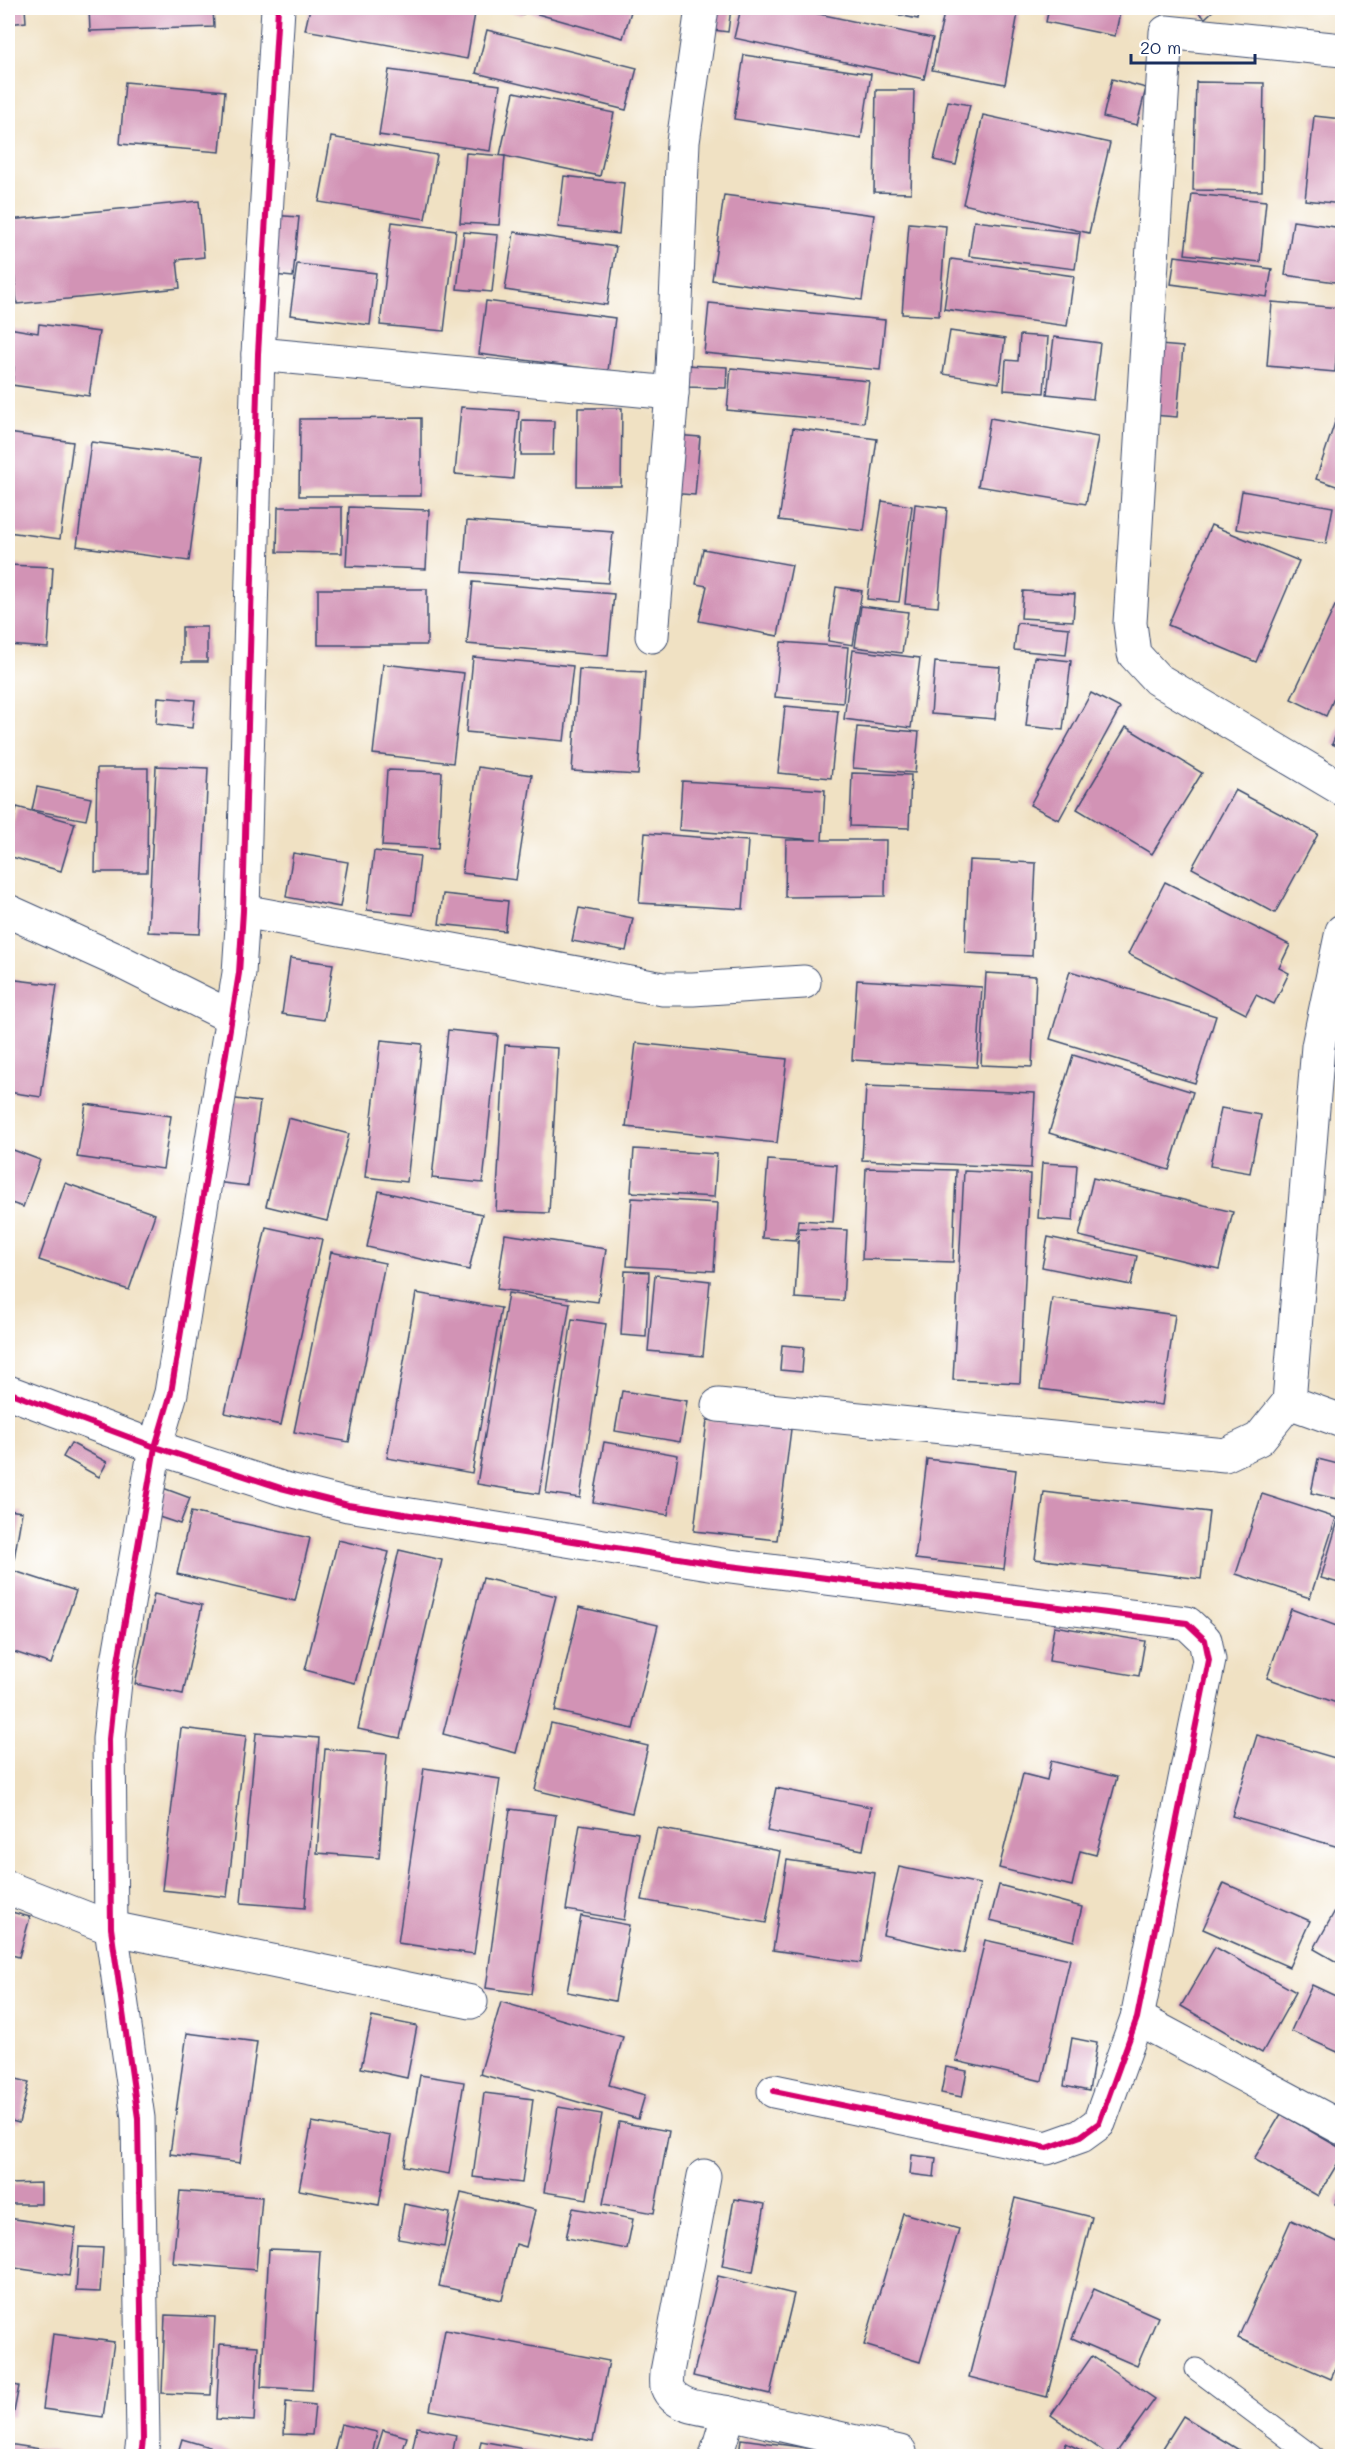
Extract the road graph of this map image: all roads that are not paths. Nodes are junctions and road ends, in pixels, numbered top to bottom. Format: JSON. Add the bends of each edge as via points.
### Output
{"nodes":[{"id":1,"x":278,"y":8,"type":"edge"},
{"id":2,"x":702,"y":8,"type":"edge"},
{"id":3,"x":1166,"y":20,"type":"edge"},
{"id":4,"x":1342,"y":50,"type":"edge"},
{"id":5,"x":258,"y":354,"type":"junction"},
{"id":6,"x":672,"y":393,"type":"junction"},
{"id":7,"x":652,"y":636,"type":"dead end"},
{"id":8,"x":1342,"y":789,"type":"edge"},
{"id":9,"x":8,"y":911,"type":"edge"},
{"id":10,"x":243,"y":912,"type":"junction"},
{"id":11,"x":1342,"y":931,"type":"edge"},
{"id":12,"x":804,"y":982,"type":"dead end"},
{"id":13,"x":233,"y":1018,"type":"junction"},
{"id":14,"x":8,"y":1392,"type":"edge"},
{"id":15,"x":1289,"y":1402,"type":"junction"},
{"id":16,"x":718,"y":1405,"type":"dead end"},
{"id":17,"x":1342,"y":1420,"type":"edge"},
{"id":18,"x":155,"y":1447,"type":"junction"},
{"id":19,"x":8,"y":1888,"type":"edge"},
{"id":20,"x":111,"y":1928,"type":"junction"},
{"id":21,"x":471,"y":2002,"type":"dead end"},
{"id":22,"x":1137,"y":2018,"type":"junction"},
{"id":23,"x":774,"y":2091,"type":"dead end"},
{"id":24,"x":1342,"y":2128,"type":"edge"},
{"id":25,"x":704,"y":2176,"type":"dead end"},
{"id":26,"x":1196,"y":2369,"type":"dead end"},
{"id":27,"x":729,"y":2413,"type":"junction"},
{"id":28,"x":900,"y":2452,"type":"dead end"},
{"id":29,"x":141,"y":2457,"type":"edge"},
{"id":30,"x":716,"y":2457,"type":"edge"},
{"id":31,"x":1312,"y":2457,"type":"edge"}],
"edges":[{"from":1,"to":5,"type":"street"},
{"from":2,"to":6,"type":"street","via":[[683,142]]},
{"from":3,"to":4,"type":"street"},
{"from":3,"to":8,"type":"street","via":[[1130,611],[1134,654],[1157,679]]},
{"from":5,"to":6,"type":"street"},
{"from":5,"to":10,"type":"street"},
{"from":6,"to":7,"type":"street"},
{"from":9,"to":13,"type":"street"},
{"from":10,"to":12,"type":"street","via":[[663,989]]},
{"from":10,"to":13,"type":"street"},
{"from":11,"to":15,"type":"street","via":[[1318,1046]]},
{"from":13,"to":18,"type":"street","via":[[171,1393]]},
{"from":14,"to":18,"type":"street"},
{"from":15,"to":16,"type":"street","via":[[1259,1439],[1225,1455]]},
{"from":15,"to":17,"type":"street"},
{"from":18,"to":20,"type":"street","via":[[116,1673],[109,1739]]},
{"from":18,"to":22,"type":"street","via":[[281,1488],[348,1505],[722,1564],[1186,1623],[1205,1640],[1209,1660]]},
{"from":19,"to":20,"type":"street"},
{"from":20,"to":21,"type":"street"},
{"from":20,"to":29,"type":"street","via":[[138,2118]]},
{"from":22,"to":23,"type":"street","via":[[1099,2123],[1081,2136],[1047,2148]]},
{"from":22,"to":24,"type":"street"},
{"from":25,"to":27,"type":"street","via":[[667,2387],[683,2403]]},
{"from":26,"to":31,"type":"lane"},
{"from":27,"to":28,"type":"street"},
{"from":27,"to":30,"type":"street"}]}
